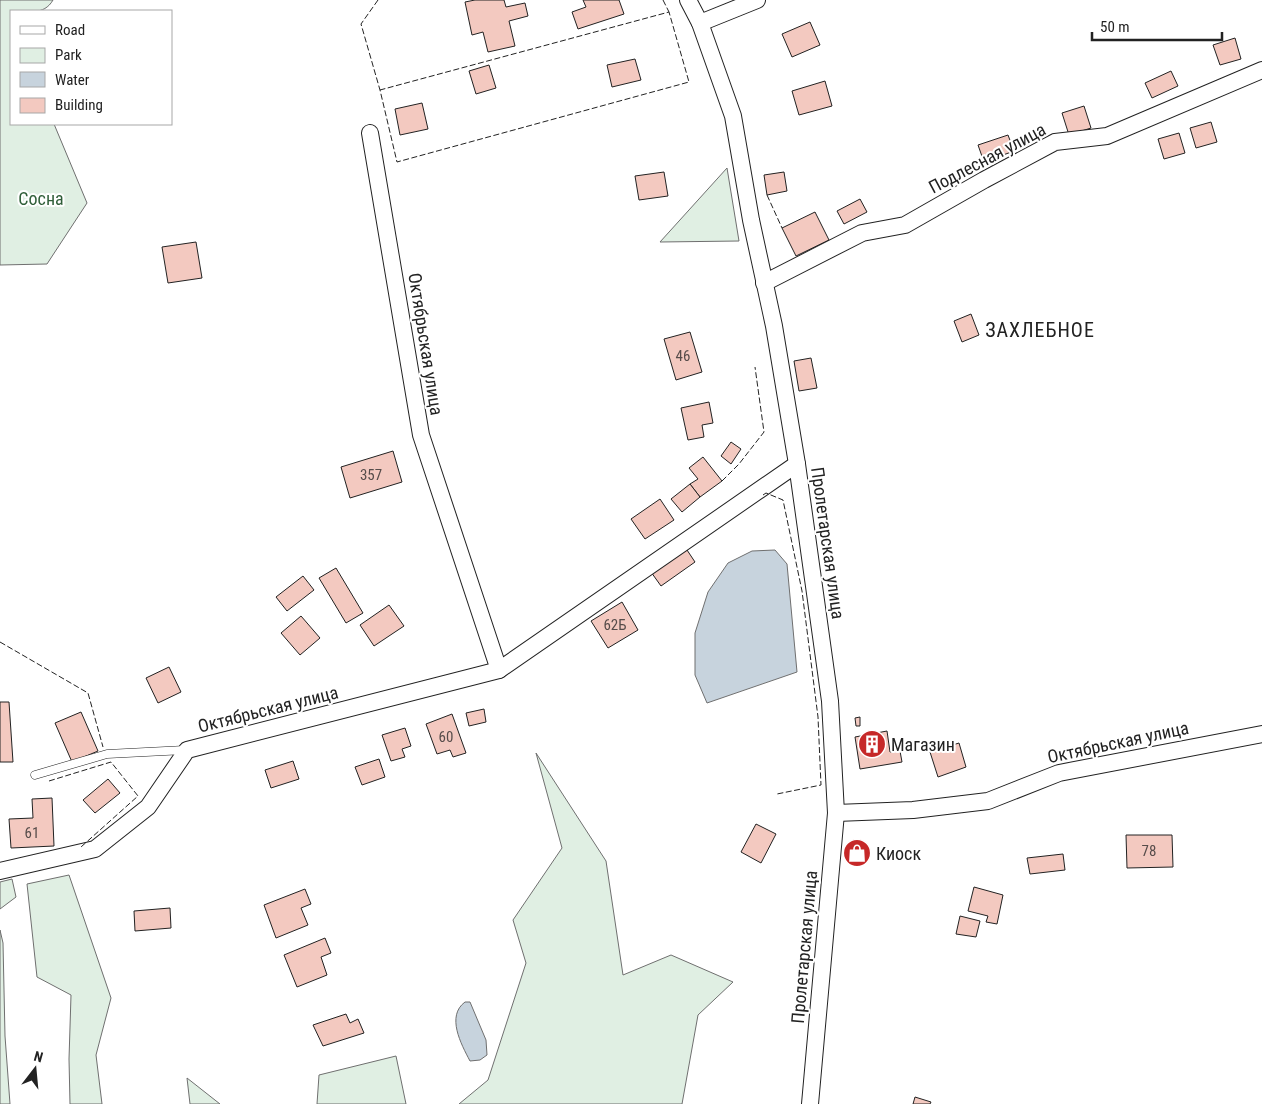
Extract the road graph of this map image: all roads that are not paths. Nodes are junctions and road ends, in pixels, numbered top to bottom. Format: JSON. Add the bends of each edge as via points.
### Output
{"nodes":[{"id":1,"x":688,"y":0,"type":"edge"},
{"id":2,"x":757,"y":0,"type":"edge"},
{"id":3,"x":700,"y":23,"type":"junction"},
{"id":4,"x":1262,"y":70,"type":"edge"},
{"id":5,"x":370,"y":134,"type":"dead end"},
{"id":6,"x":764,"y":283,"type":"junction"},
{"id":7,"x":797,"y":464,"type":"junction"},
{"id":8,"x":499,"y":670,"type":"junction"},
{"id":9,"x":1262,"y":734,"type":"edge"},
{"id":10,"x":187,"y":750,"type":"junction"},
{"id":11,"x":35,"y":775,"type":"dead end"},
{"id":12,"x":836,"y":813,"type":"junction"},
{"id":13,"x":0,"y":871,"type":"edge"},
{"id":14,"x":810,"y":1104,"type":"edge"}],
"edges":[{"from":1,"to":3,"type":"street","name":"Пролетарская улица"},
{"from":2,"to":3,"type":"street"},
{"from":3,"to":6,"type":"street","name":"Пролетарская улица","via":[[732,116]]},
{"from":4,"to":6,"type":"street","name":"Подлесная улица","via":[[1107,136],[1055,142],[905,225],[862,234]]},
{"from":5,"to":8,"type":"street","name":"Октябрьская улица","via":[[421,435]]},
{"from":6,"to":7,"type":"street","name":"Пролетарская улица"},
{"from":7,"to":8,"type":"street","name":"Октябрьская улица"},
{"from":7,"to":12,"type":"street","name":"Пролетарская улица","via":[[830,701]]},
{"from":8,"to":10,"type":"street","name":"Октябрьская улица"},
{"from":9,"to":12,"type":"street","name":"Октябрьская улица","via":[[1059,773],[988,801],[914,810]]},
{"from":10,"to":11,"type":"lane","via":[[107,754]]},
{"from":10,"to":13,"type":"street","name":"Октябрьская улица","via":[[148,808],[95,850]]},
{"from":12,"to":14,"type":"street","name":"Пролетарская улица"}]}
